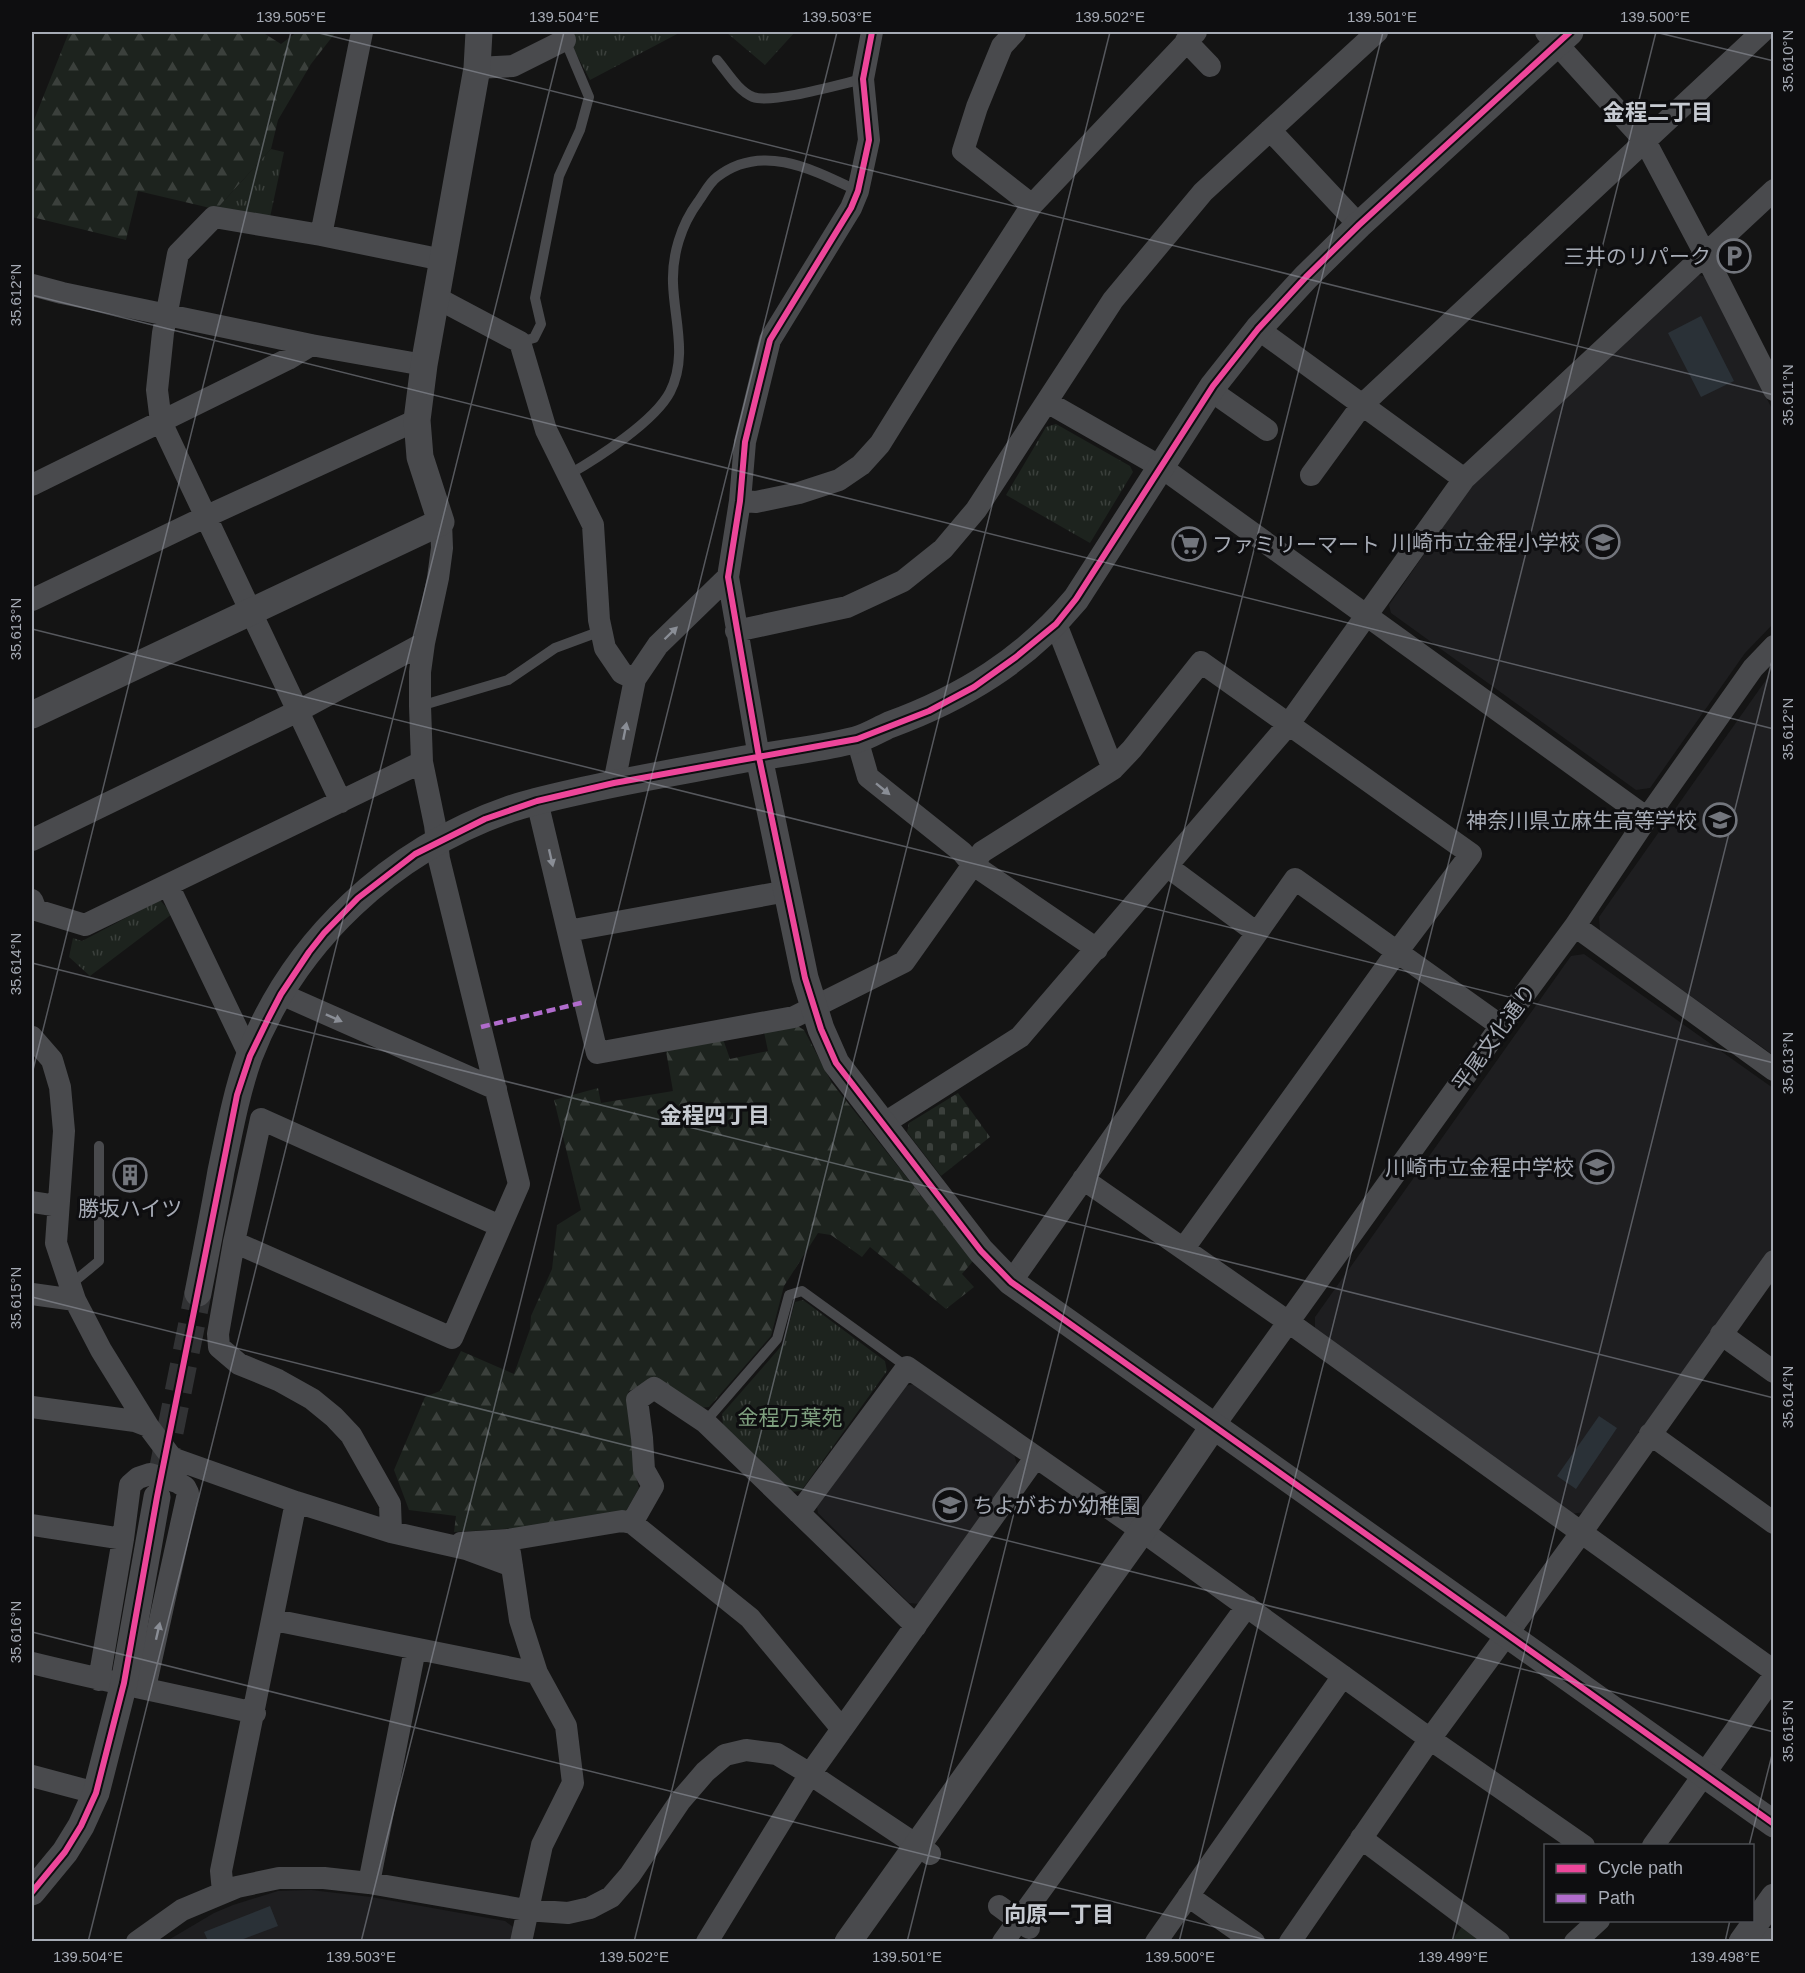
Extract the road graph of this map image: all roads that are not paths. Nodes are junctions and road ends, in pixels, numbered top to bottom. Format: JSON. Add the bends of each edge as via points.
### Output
{"nodes":[{"id":1,"x":362,"y":32,"type":"edge"},
{"id":2,"x":479,"y":32,"type":"edge"},
{"id":3,"x":872,"y":32,"type":"edge"},
{"id":4,"x":1015,"y":32,"type":"edge"},
{"id":5,"x":1377,"y":32,"type":"edge"},
{"id":6,"x":1762,"y":32,"type":"edge"},
{"id":7,"x":1558,"y":35,"type":"edge"},
{"id":8,"x":568,"y":36,"type":"edge"},
{"id":9,"x":1191,"y":36,"type":"edge"},
{"id":10,"x":717,"y":60,"type":"dead end"},
{"id":11,"x":1210,"y":66,"type":"dead end"},
{"id":12,"x":477,"y":68,"type":"junction"},
{"id":13,"x":863,"y":79,"type":"junction"},
{"id":14,"x":1270,"y":130,"type":"junction"},
{"id":15,"x":1645,"y":141,"type":"junction"},
{"id":16,"x":1773,"y":190,"type":"edge"},
{"id":17,"x":858,"y":191,"type":"junction"},
{"id":18,"x":1032,"y":205,"type":"junction"},
{"id":19,"x":1359,"y":225,"type":"junction"},
{"id":20,"x":321,"y":236,"type":"junction"},
{"id":21,"x":1705,"y":254,"type":"junction"},
{"id":22,"x":443,"y":260,"type":"junction"},
{"id":23,"x":32,"y":285,"type":"edge"},
{"id":24,"x":438,"y":298,"type":"junction"},
{"id":25,"x":167,"y":315,"type":"junction"},
{"id":26,"x":1258,"y":329,"type":"junction"},
{"id":27,"x":520,"y":342,"type":"junction"},
{"id":28,"x":311,"y":345,"type":"junction"},
{"id":29,"x":424,"y":365,"type":"junction"},
{"id":30,"x":1210,"y":390,"type":"junction"},
{"id":31,"x":1773,"y":390,"type":"edge"},
{"id":32,"x":1047,"y":402,"type":"junction"},
{"id":33,"x":1362,"y":405,"type":"junction"},
{"id":34,"x":417,"y":420,"type":"junction"},
{"id":35,"x":161,"y":422,"type":"junction"},
{"id":36,"x":1267,"y":430,"type":"dead end"},
{"id":37,"x":1161,"y":467,"type":"junction"},
{"id":38,"x":568,"y":475,"type":"junction"},
{"id":39,"x":1311,"y":475,"type":"dead end"},
{"id":40,"x":1464,"y":479,"type":"junction"},
{"id":41,"x":32,"y":485,"type":"edge"},
{"id":42,"x":740,"y":501,"type":"junction"},
{"id":43,"x":205,"y":517,"type":"junction"},
{"id":44,"x":441,"y":522,"type":"junction"},
{"id":45,"x":728,"y":577,"type":"junction"},
{"id":46,"x":32,"y":600,"type":"edge"},
{"id":47,"x":249,"y":611,"type":"junction"},
{"id":48,"x":1368,"y":616,"type":"junction"},
{"id":49,"x":1056,"y":624,"type":"junction"},
{"id":50,"x":601,"y":631,"type":"junction"},
{"id":51,"x":736,"y":631,"type":"junction"},
{"id":52,"x":424,"y":644,"type":"junction"},
{"id":53,"x":1773,"y":646,"type":"edge"},
{"id":54,"x":635,"y":679,"type":"junction"},
{"id":55,"x":420,"y":706,"type":"junction"},
{"id":56,"x":298,"y":711,"type":"junction"},
{"id":57,"x":32,"y":715,"type":"edge"},
{"id":58,"x":1288,"y":725,"type":"junction"},
{"id":59,"x":857,"y":739,"type":"junction"},
{"id":60,"x":759,"y":757,"type":"junction"},
{"id":61,"x":422,"y":762,"type":"junction"},
{"id":62,"x":1113,"y":769,"type":"junction"},
{"id":63,"x":614,"y":783,"type":"junction"},
{"id":64,"x":537,"y":801,"type":"junction"},
{"id":65,"x":341,"y":802,"type":"junction"},
{"id":66,"x":1647,"y":818,"type":"junction"},
{"id":67,"x":32,"y":840,"type":"edge"},
{"id":68,"x":436,"y":843,"type":"junction"},
{"id":69,"x":972,"y":864,"type":"junction"},
{"id":70,"x":1168,"y":867,"type":"junction"},
{"id":71,"x":168,"y":885,"type":"junction"},
{"id":72,"x":788,"y":891,"type":"junction"},
{"id":73,"x":32,"y":900,"type":"edge"},
{"id":74,"x":1575,"y":926,"type":"junction"},
{"id":75,"x":568,"y":931,"type":"junction"},
{"id":76,"x":1257,"y":933,"type":"junction"},
{"id":77,"x":1097,"y":949,"type":"junction"},
{"id":78,"x":1397,"y":952,"type":"junction"},
{"id":79,"x":281,"y":994,"type":"junction"},
{"id":80,"x":814,"y":1006,"type":"junction"},
{"id":81,"x":1501,"y":1026,"type":"junction"},
{"id":82,"x":32,"y":1037,"type":"edge"},
{"id":83,"x":250,"y":1056,"type":"junction"},
{"id":84,"x":1773,"y":1070,"type":"edge"},
{"id":85,"x":496,"y":1089,"type":"junction"},
{"id":86,"x":883,"y":1124,"type":"junction"},
{"id":87,"x":99,"y":1146,"type":"dead end"},
{"id":88,"x":1083,"y":1179,"type":"junction"},
{"id":89,"x":32,"y":1202,"type":"edge"},
{"id":90,"x":58,"y":1206,"type":"junction"},
{"id":91,"x":500,"y":1226,"type":"junction"},
{"id":92,"x":234,"y":1242,"type":"junction"},
{"id":93,"x":1184,"y":1248,"type":"junction"},
{"id":94,"x":1773,"y":1262,"type":"edge"},
{"id":95,"x":1011,"y":1282,"type":"junction"},
{"id":96,"x":73,"y":1293,"type":"junction"},
{"id":97,"x":198,"y":1293,"type":"tunnel mouth"},
{"id":98,"x":32,"y":1294,"type":"edge"},
{"id":99,"x":1287,"y":1322,"type":"junction"},
{"id":100,"x":1721,"y":1334,"type":"junction"},
{"id":101,"x":906,"y":1367,"type":"junction"},
{"id":102,"x":1773,"y":1372,"type":"edge"},
{"id":103,"x":32,"y":1407,"type":"edge"},
{"id":104,"x":705,"y":1422,"type":"junction"},
{"id":105,"x":148,"y":1426,"type":"junction"},
{"id":106,"x":1213,"y":1426,"type":"junction"},
{"id":107,"x":1650,"y":1434,"type":"junction"},
{"id":108,"x":1035,"y":1458,"type":"junction"},
{"id":109,"x":165,"y":1478,"type":"junction"},
{"id":110,"x":296,"y":1502,"type":"junction"},
{"id":111,"x":799,"y":1513,"type":"junction"},
{"id":112,"x":632,"y":1522,"type":"junction"},
{"id":113,"x":1773,"y":1523,"type":"edge"},
{"id":114,"x":32,"y":1525,"type":"edge"},
{"id":115,"x":1142,"y":1531,"type":"junction"},
{"id":116,"x":391,"y":1532,"type":"junction"},
{"id":117,"x":1581,"y":1533,"type":"junction"},
{"id":118,"x":123,"y":1539,"type":"junction"},
{"id":119,"x":508,"y":1540,"type":"junction"},
{"id":120,"x":447,"y":1544,"type":"junction"},
{"id":121,"x":512,"y":1566,"type":"junction"},
{"id":122,"x":1247,"y":1606,"type":"junction"},
{"id":123,"x":274,"y":1620,"type":"junction"},
{"id":124,"x":916,"y":1626,"type":"junction"},
{"id":125,"x":1505,"y":1634,"type":"junction"},
{"id":126,"x":415,"y":1649,"type":"junction"},
{"id":127,"x":32,"y":1663,"type":"edge"},
{"id":128,"x":1773,"y":1671,"type":"edge"},
{"id":129,"x":537,"y":1673,"type":"junction"},
{"id":130,"x":1344,"y":1676,"type":"junction"},
{"id":131,"x":1773,"y":1676,"type":"edge"},
{"id":132,"x":123,"y":1684,"type":"junction"},
{"id":133,"x":255,"y":1713,"type":"junction"},
{"id":134,"x":842,"y":1729,"type":"junction"},
{"id":135,"x":1430,"y":1739,"type":"junction"},
{"id":136,"x":810,"y":1774,"type":"junction"},
{"id":137,"x":32,"y":1776,"type":"edge"},
{"id":138,"x":1704,"y":1776,"type":"junction"},
{"id":139,"x":96,"y":1793,"type":"junction"},
{"id":140,"x":1773,"y":1824,"type":"edge"},
{"id":141,"x":1361,"y":1838,"type":"junction"},
{"id":142,"x":1583,"y":1844,"type":"edge"},
{"id":143,"x":1654,"y":1844,"type":"edge"},
{"id":144,"x":923,"y":1850,"type":"junction"},
{"id":145,"x":369,"y":1883,"type":"junction"},
{"id":146,"x":32,"y":1892,"type":"edge"},
{"id":147,"x":223,"y":1892,"type":"junction"},
{"id":148,"x":1188,"y":1896,"type":"junction"},
{"id":149,"x":1773,"y":1897,"type":"edge"},
{"id":150,"x":999,"y":1906,"type":"dead end"},
{"id":151,"x":526,"y":1910,"type":"junction"},
{"id":152,"x":1597,"y":1922,"type":"edge"},
{"id":153,"x":1024,"y":1924,"type":"junction"},
{"id":154,"x":1773,"y":1939,"type":"edge"},
{"id":155,"x":1743,"y":1940,"type":"edge"},
{"id":156,"x":137,"y":1941,"type":"edge"},
{"id":157,"x":521,"y":1941,"type":"edge"},
{"id":158,"x":706,"y":1941,"type":"edge"},
{"id":159,"x":848,"y":1941,"type":"edge"},
{"id":160,"x":1003,"y":1941,"type":"edge"},
{"id":161,"x":1156,"y":1941,"type":"edge"},
{"id":162,"x":1254,"y":1941,"type":"edge"},
{"id":163,"x":1290,"y":1941,"type":"edge"},
{"id":164,"x":1498,"y":1941,"type":"edge"},
{"id":165,"x":1575,"y":1941,"type":"edge"}],
"edges":[{"from":1,"to":20,"type":"street"},
{"from":2,"to":12,"type":"street"},
{"from":3,"to":13,"type":"street"},
{"from":4,"to":18,"type":"street","via":[[1002,46],[976,107],[963,151]]},
{"from":5,"to":14,"type":"street"},
{"from":6,"to":15,"type":"street"},
{"from":7,"to":15,"type":"street"},
{"from":7,"to":19,"type":"street"},
{"from":8,"to":12,"type":"street","via":[[513,66]]},
{"from":8,"to":27,"type":"lane","via":[[589,97],[580,130],[559,176],[535,298],[541,324],[534,338]]},
{"from":9,"to":11,"type":"street"},
{"from":9,"to":18,"type":"street"},
{"from":10,"to":13,"type":"lane","via":[[742,90],[755,98],[777,98]]},
{"from":12,"to":22,"type":"street"},
{"from":13,"to":17,"type":"street","via":[[870,140]]},
{"from":14,"to":19,"type":"street"},
{"from":14,"to":32,"type":"street","via":[[1203,192],[1113,300]]},
{"from":15,"to":21,"type":"street"},
{"from":15,"to":33,"type":"street"},
{"from":16,"to":21,"type":"street"},
{"from":17,"to":38,"type":"lane","via":[[811,169],[776,160],[743,162],[715,178],[688,215],[679,236],[672,281],[680,348],[670,391],[659,408],[636,428]]},
{"from":17,"to":42,"type":"street","via":[[770,340],[745,442]]},
{"from":18,"to":42,"type":"street","via":[[880,444],[861,465],[839,480],[799,494]]},
{"from":19,"to":26,"type":"street"},
{"from":20,"to":22,"type":"street"},
{"from":20,"to":25,"type":"street","via":[[214,217],[178,254]]},
{"from":21,"to":31,"type":"street"},
{"from":21,"to":40,"type":"street"},
{"from":22,"to":24,"type":"street"},
{"from":23,"to":25,"type":"street"},
{"from":24,"to":27,"type":"street"},
{"from":24,"to":29,"type":"street"},
{"from":25,"to":28,"type":"street"},
{"from":25,"to":35,"type":"street","via":[[157,390]]},
{"from":26,"to":30,"type":"street"},
{"from":26,"to":33,"type":"street"},
{"from":27,"to":38,"type":"street","via":[[546,430]]},
{"from":28,"to":29,"type":"street"},
{"from":28,"to":35,"type":"street"},
{"from":29,"to":34,"type":"street"},
{"from":30,"to":36,"type":"street"},
{"from":30,"to":37,"type":"street"},
{"from":32,"to":37,"type":"street"},
{"from":32,"to":51,"type":"street","via":[[976,510],[943,549],[903,581],[847,607]]},
{"from":33,"to":39,"type":"street"},
{"from":33,"to":40,"type":"street"},
{"from":34,"to":43,"type":"street"},
{"from":34,"to":44,"type":"street","via":[[420,457]]},
{"from":35,"to":41,"type":"street"},
{"from":35,"to":43,"type":"street"},
{"from":37,"to":48,"type":"street"},
{"from":37,"to":49,"type":"street","via":[[1092,577]]},
{"from":38,"to":50,"type":"street","via":[[593,525]]},
{"from":40,"to":48,"type":"street"},
{"from":42,"to":45,"type":"street"},
{"from":43,"to":46,"type":"street"},
{"from":43,"to":47,"type":"street"},
{"from":44,"to":47,"type":"street"},
{"from":44,"to":52,"type":"street","via":[[438,578]]},
{"from":45,"to":51,"type":"street"},
{"from":54,"to":45,"type":"street","one_way":true,"via":[[658,645]]},
{"from":47,"to":56,"type":"street"},
{"from":47,"to":57,"type":"street"},
{"from":48,"to":58,"type":"street"},
{"from":48,"to":66,"type":"street"},
{"from":49,"to":59,"type":"street","via":[[974,687],[928,711]]},
{"from":49,"to":62,"type":"street"},
{"from":50,"to":54,"type":"street","via":[[605,648],[616,665]]},
{"from":50,"to":55,"type":"lane","via":[[555,648],[508,680]]},
{"from":51,"to":60,"type":"street"},
{"from":52,"to":55,"type":"street"},
{"from":52,"to":56,"type":"street"},
{"from":53,"to":66,"type":"street","name":"平尾文化通り","via":[[1753,668]]},
{"from":63,"to":54,"type":"street","one_way":true},
{"from":55,"to":61,"type":"street"},
{"from":56,"to":65,"type":"street"},
{"from":56,"to":67,"type":"street"},
{"from":58,"to":62,"type":"street","via":[[1201,662]]},
{"from":58,"to":70,"type":"street"},
{"from":58,"to":78,"type":"street","via":[[1471,854]]},
{"from":59,"to":60,"type":"street"},
{"from":59,"to":69,"type":"street","one_way":true,"via":[[868,777]]},
{"from":60,"to":63,"type":"street"},
{"from":60,"to":72,"type":"street"},
{"from":61,"to":65,"type":"street"},
{"from":61,"to":68,"type":"street"},
{"from":62,"to":69,"type":"street","via":[[982,852]]},
{"from":63,"to":64,"type":"street"},
{"from":64,"to":68,"type":"street","via":[[485,819]]},
{"from":64,"to":75,"type":"street","one_way":true},
{"from":65,"to":71,"type":"street"},
{"from":66,"to":74,"type":"street","name":"平尾文化通り"},
{"from":68,"to":79,"type":"street","via":[[395,868],[341,915],[309,952]]},
{"from":68,"to":85,"type":"street"},
{"from":69,"to":77,"type":"street"},
{"from":69,"to":80,"type":"street","via":[[904,962]]},
{"from":70,"to":76,"type":"street"},
{"from":70,"to":77,"type":"street"},
{"from":71,"to":73,"type":"street","via":[[85,925],[36,910]]},
{"from":71,"to":83,"type":"street"},
{"from":72,"to":75,"type":"street"},
{"from":72,"to":80,"type":"street"},
{"from":74,"to":81,"type":"street","name":"平尾文化通り"},
{"from":74,"to":84,"type":"street"},
{"from":75,"to":80,"type":"street","via":[[597,1053],[794,1017]]},
{"from":76,"to":78,"type":"street","via":[[1295,879]]},
{"from":76,"to":88,"type":"street"},
{"from":77,"to":86,"type":"street","via":[[1020,1037]]},
{"from":78,"to":81,"type":"street"},
{"from":78,"to":93,"type":"street"},
{"from":79,"to":83,"type":"street"},
{"from":79,"to":85,"type":"street","one_way":true},
{"from":80,"to":86,"type":"street","via":[[836,1062]]},
{"from":81,"to":99,"type":"street","name":"平尾文化通り"},
{"from":82,"to":90,"type":"street","via":[[52,1060],[60,1087],[64,1131]]},
{"from":83,"to":97,"type":"street","via":[[231,1118]]},
{"from":85,"to":91,"type":"street","via":[[519,1184]]},
{"from":86,"to":95,"type":"street","via":[[981,1251]]},
{"from":87,"to":96,"type":"lane","via":[[99,1262]]},
{"from":88,"to":93,"type":"street"},
{"from":88,"to":95,"type":"street"},
{"from":89,"to":90,"type":"street"},
{"from":90,"to":96,"type":"street","via":[[56,1243]]},
{"from":91,"to":92,"type":"street","via":[[452,1338]]},
{"from":91,"to":92,"type":"street","via":[[261,1119]]},
{"from":92,"to":116,"type":"street","via":[[219,1347],[239,1364],[312,1399],[351,1435],[390,1504]]},
{"from":93,"to":99,"type":"street"},
{"from":94,"to":100,"type":"street"},
{"from":95,"to":106,"type":"street"},
{"from":96,"to":98,"type":"street"},
{"from":96,"to":105,"type":"street","via":[[101,1350]]},
{"from":99,"to":106,"type":"street","name":"平尾文化通り"},
{"from":99,"to":117,"type":"street"},
{"from":100,"to":102,"type":"street"},
{"from":100,"to":107,"type":"street"},
{"from":101,"to":104,"type":"lane","via":[[802,1291],[789,1294],[777,1339]]},
{"from":101,"to":108,"type":"street"},
{"from":101,"to":111,"type":"street"},
{"from":103,"to":105,"type":"street"},
{"from":104,"to":111,"type":"street"},
{"from":104,"to":112,"type":"street","via":[[654,1388],[637,1400],[644,1470],[653,1486]]},
{"from":105,"to":109,"type":"street"},
{"from":106,"to":115,"type":"street"},
{"from":106,"to":125,"type":"street"},
{"from":107,"to":113,"type":"street"},
{"from":107,"to":117,"type":"street"},
{"from":108,"to":115,"type":"street"},
{"from":108,"to":124,"type":"street"},
{"from":109,"to":110,"type":"street"},
{"from":109,"to":118,"type":"street","via":[[150,1474],[130,1485]]},
{"from":109,"to":132,"type":"street"},
{"from":110,"to":116,"type":"street"},
{"from":110,"to":123,"type":"street"},
{"from":111,"to":124,"type":"street"},
{"from":112,"to":119,"type":"street"},
{"from":112,"to":134,"type":"street","via":[[750,1618]]},
{"from":114,"to":118,"type":"street"},
{"from":115,"to":122,"type":"street"},
{"from":115,"to":144,"type":"street"},
{"from":116,"to":120,"type":"street"},
{"from":117,"to":125,"type":"street"},
{"from":117,"to":128,"type":"street"},
{"from":118,"to":132,"type":"street"},
{"from":119,"to":120,"type":"street"},
{"from":119,"to":121,"type":"street"},
{"from":120,"to":121,"type":"street"},
{"from":121,"to":129,"type":"street","via":[[520,1620]]},
{"from":122,"to":130,"type":"street"},
{"from":122,"to":153,"type":"street"},
{"from":123,"to":126,"type":"street"},
{"from":123,"to":133,"type":"street"},
{"from":124,"to":134,"type":"street"},
{"from":125,"to":135,"type":"street"},
{"from":125,"to":138,"type":"street"},
{"from":126,"to":129,"type":"street"},
{"from":126,"to":145,"type":"street"},
{"from":127,"to":132,"type":"street"},
{"from":129,"to":151,"type":"street","via":[[566,1726],[573,1784],[542,1845]]},
{"from":130,"to":135,"type":"street"},
{"from":130,"to":148,"type":"street"},
{"from":131,"to":138,"type":"street"},
{"from":132,"to":133,"type":"street"},
{"from":132,"to":139,"type":"street"},
{"from":133,"to":147,"type":"street","via":[[221,1871]]},
{"from":134,"to":136,"type":"street"},
{"from":135,"to":141,"type":"street"},
{"from":135,"to":142,"type":"street"},
{"from":136,"to":144,"type":"street"},
{"from":136,"to":151,"type":"street","via":[[777,1754],[747,1750],[725,1755],[680,1801],[611,1897],[568,1913]]},
{"from":136,"to":158,"type":"street"},
{"from":137,"to":139,"type":"street"},
{"from":138,"to":140,"type":"street"},
{"from":138,"to":143,"type":"street"},
{"from":139,"to":146,"type":"street","via":[[65,1852]]},
{"from":141,"to":163,"type":"street"},
{"from":141,"to":164,"type":"street"},
{"from":144,"to":159,"type":"street"},
{"from":145,"to":147,"type":"street","via":[[279,1878]]},
{"from":145,"to":151,"type":"street"},
{"from":147,"to":156,"type":"street","via":[[182,1910]]},
{"from":148,"to":161,"type":"street"},
{"from":148,"to":162,"type":"street"},
{"from":149,"to":155,"type":"street"},
{"from":150,"to":153,"type":"street"},
{"from":151,"to":157,"type":"street"},
{"from":152,"to":165,"type":"street"},
{"from":153,"to":160,"type":"street"},
{"from":154,"to":155,"type":"street"}]}
